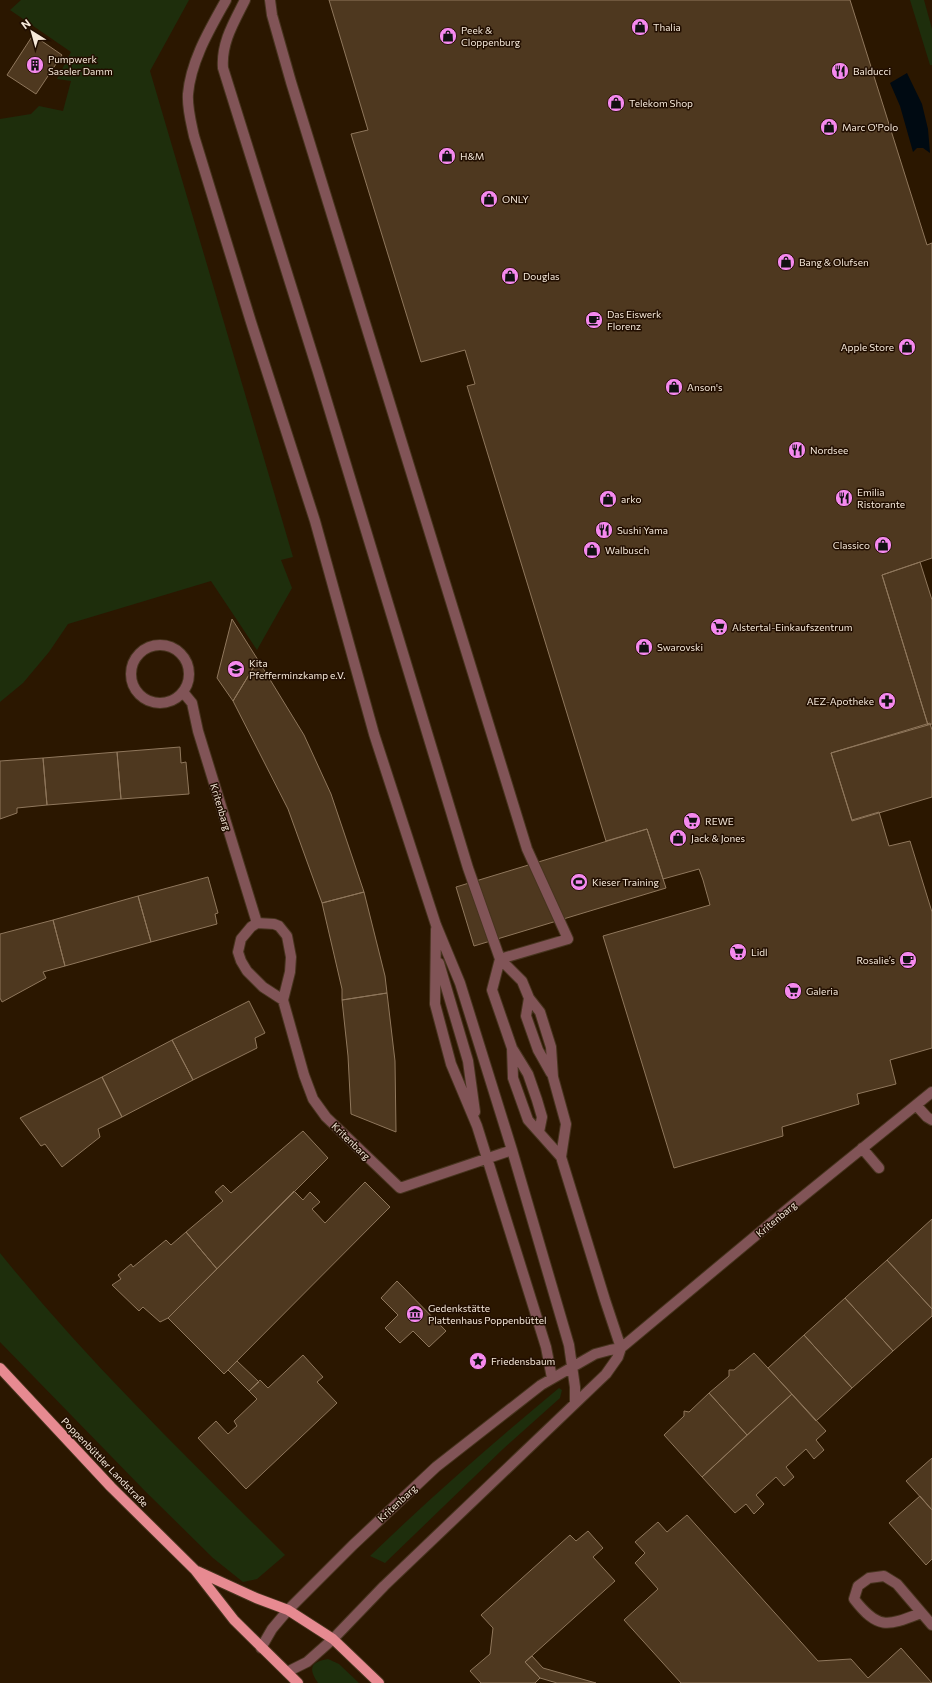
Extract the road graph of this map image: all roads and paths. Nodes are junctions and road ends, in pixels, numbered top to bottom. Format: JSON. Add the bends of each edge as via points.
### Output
{"nodes":[{"id":1,"x":226,"y":0,"type":"edge"},
{"id":2,"x":245,"y":0,"type":"edge"},
{"id":3,"x":270,"y":0,"type":"edge"},
{"id":4,"x":183,"y":692,"type":"junction"},
{"id":5,"x":257,"y":923,"type":"junction"},
{"id":6,"x":436,"y":925,"type":"junction"},
{"id":7,"x":436,"y":951,"type":"junction"},
{"id":8,"x":500,"y":959,"type":"junction"},
{"id":9,"x":529,"y":998,"type":"junction"},
{"id":10,"x":283,"y":1000,"type":"junction"},
{"id":11,"x":512,"y":1048,"type":"junction"},
{"id":12,"x":553,"y":1077,"type":"junction"},
{"id":13,"x":932,"y":1092,"type":"edge"},
{"id":14,"x":916,"y":1105,"type":"junction"},
{"id":15,"x":932,"y":1120,"type":"edge"},
{"id":16,"x":477,"y":1126,"type":"junction"},
{"id":17,"x":539,"y":1132,"type":"junction"},
{"id":18,"x":862,"y":1148,"type":"junction"},
{"id":19,"x":512,"y":1150,"type":"junction"},
{"id":20,"x":561,"y":1157,"type":"junction"},
{"id":21,"x":488,"y":1159,"type":"junction"},
{"id":22,"x":879,"y":1168,"type":"dead end"},
{"id":23,"x":621,"y":1348,"type":"junction"},
{"id":24,"x":572,"y":1366,"type":"junction"},
{"id":25,"x":0,"y":1368,"type":"edge"},
{"id":26,"x":552,"y":1378,"type":"junction"},
{"id":27,"x":575,"y":1403,"type":"junction"},
{"id":28,"x":195,"y":1570,"type":"junction"},
{"id":29,"x":288,"y":1610,"type":"junction"},
{"id":30,"x":920,"y":1613,"type":"junction"},
{"id":31,"x":932,"y":1625,"type":"edge"},
{"id":32,"x":333,"y":1639,"type":"junction"},
{"id":33,"x":261,"y":1648,"type":"junction"},
{"id":34,"x":287,"y":1672,"type":"junction"},
{"id":35,"x":298,"y":1683,"type":"edge"},
{"id":36,"x":379,"y":1683,"type":"edge"}],
"edges":[{"from":1,"to":6,"type":"street","via":[[191,73],[189,114],[201,161],[315,521],[374,734]]},
{"from":2,"to":8,"type":"street","via":[[226,39],[222,57],[223,68],[468,868]]},
{"from":3,"to":8,"type":"street","via":[[292,82],[527,849],[568,939]]},
{"from":4,"to":4,"type":"street","via":[[168,702],[158,703],[141,696],[135,690],[131,671],[139,654],[146,648],[156,646],[175,649],[187,664],[189,673],[188,683]]},
{"from":4,"to":5,"type":"street","name":"Kritenbarg","via":[[192,703],[198,731]]},
{"from":5,"to":10,"type":"street","name":"Kritenbarg","via":[[279,926],[287,936],[291,957]]},
{"from":5,"to":10,"type":"street","via":[[241,939],[238,952],[241,961],[263,987]]},
{"from":6,"to":7,"type":"street"},
{"from":6,"to":19,"type":"street","via":[[460,983]]},
{"from":7,"to":16,"type":"street","via":[[468,1061]]},
{"from":7,"to":16,"type":"street","via":[[435,1004],[452,1064]]},
{"from":8,"to":9,"type":"street","via":[[522,981]]},
{"from":8,"to":11,"type":"street","via":[[492,990]]},
{"from":9,"to":12,"type":"street","via":[[540,1012],[551,1047]]},
{"from":9,"to":12,"type":"street","via":[[526,1016],[538,1050]]},
{"from":10,"to":21,"type":"street","name":"Kritenbarg","via":[[304,1075],[319,1108],[400,1188]]},
{"from":11,"to":17,"type":"street","via":[[513,1078],[528,1120]]},
{"from":11,"to":17,"type":"street","via":[[528,1074],[537,1100],[542,1116]]},
{"from":12,"to":20,"type":"street","via":[[566,1124]]},
{"from":13,"to":14,"type":"street","name":"Kritenbarg"},
{"from":14,"to":15,"type":"street"},
{"from":14,"to":18,"type":"street","name":"Kritenbarg"},
{"from":16,"to":21,"type":"street"},
{"from":17,"to":20,"type":"street"},
{"from":18,"to":22,"type":"street"},
{"from":18,"to":23,"type":"street","name":"Kritenbarg"},
{"from":19,"to":21,"type":"street","name":"Kritenbarg"},
{"from":19,"to":24,"type":"street","via":[[564,1328]]},
{"from":20,"to":23,"type":"street"},
{"from":21,"to":26,"type":"street","via":[[546,1347]]},
{"from":23,"to":24,"type":"street","name":"Kritenbarg","via":[[595,1354]]},
{"from":23,"to":27,"type":"street","name":"Kritenbarg","via":[[614,1364]]},
{"from":24,"to":26,"type":"street","name":"Kritenbarg"},
{"from":24,"to":27,"type":"street","via":[[576,1388]]},
{"from":25,"to":28,"type":"main road","name":"Poppenbüttler Landstraße","via":[[111,1487]]},
{"from":26,"to":29,"type":"street","name":"Kritenbarg","via":[[436,1467]]},
{"from":27,"to":32,"type":"street","name":"Kritenbarg","via":[[384,1586]]},
{"from":28,"to":29,"type":"main road","name":"Poppenbüttler Landstraße"},
{"from":28,"to":33,"type":"main road","name":"Poppenbüttler Landstraße","via":[[222,1607]]},
{"from":29,"to":32,"type":"main road","name":"Poppenbüttler Landstraße"},
{"from":29,"to":33,"type":"street","name":"Kritenbarg","via":[[272,1629]]},
{"from":30,"to":30,"type":"street","via":[[897,1584],[884,1576],[869,1578],[858,1586],[854,1599],[864,1612],[877,1622],[895,1623]]},
{"from":30,"to":31,"type":"street"},
{"from":32,"to":34,"type":"street","name":"Kritenbarg","via":[[307,1662]]},
{"from":32,"to":36,"type":"main road","name":"Poppenbüttler Landstraße"},
{"from":33,"to":34,"type":"main road","name":"Poppenbüttler Landstraße"},
{"from":34,"to":35,"type":"main road","name":"Poppenbüttler Landstraße"}]}
